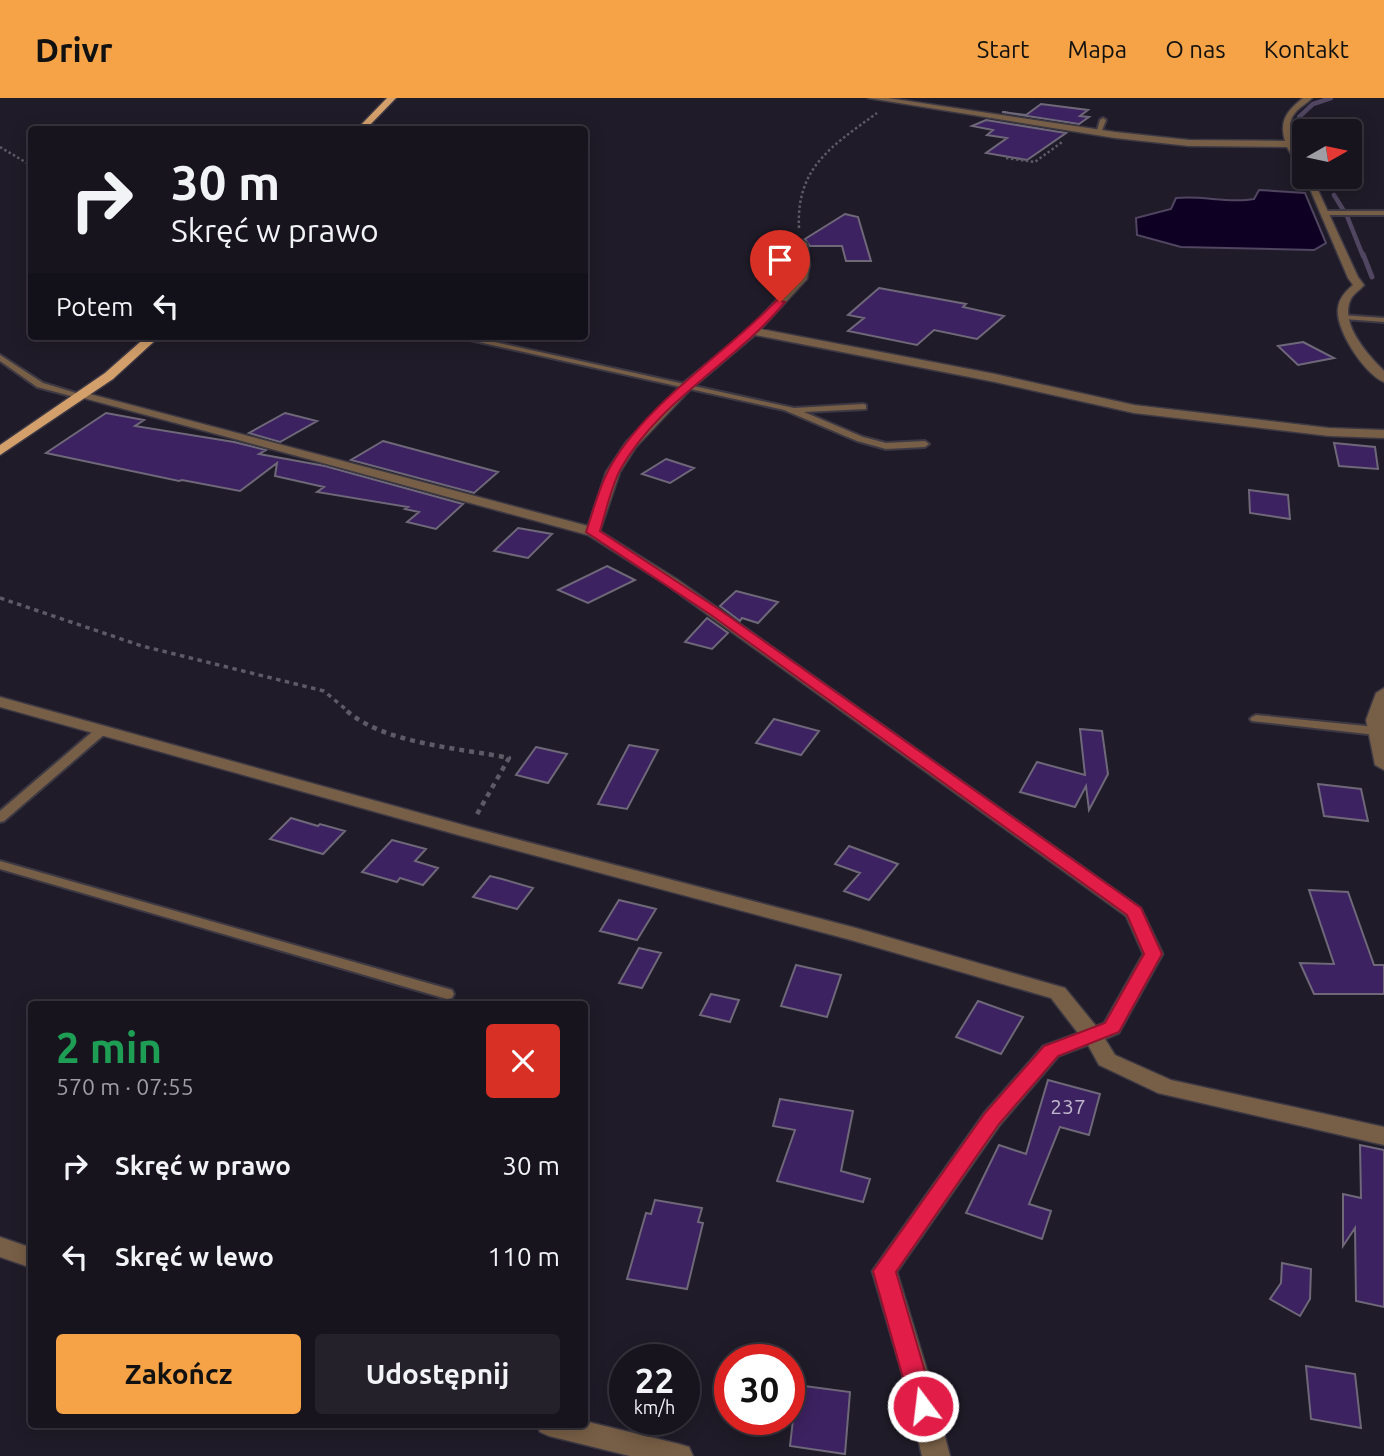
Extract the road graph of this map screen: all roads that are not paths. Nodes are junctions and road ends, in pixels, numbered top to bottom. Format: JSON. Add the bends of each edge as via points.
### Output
{"nodes":[{"id":1,"x":392,"y":98,"type":"edge"},
{"id":2,"x":872,"y":98,"type":"edge"},
{"id":3,"x":1308,"y":98,"type":"edge"},
{"id":4,"x":894,"y":100,"type":"edge"},
{"id":5,"x":1103,"y":120,"type":"dead end"},
{"id":6,"x":364,"y":126,"type":"edge"},
{"id":7,"x":1098,"y":133,"type":"junction"},
{"id":8,"x":1291,"y":144,"type":"joint"},
{"id":9,"x":1313,"y":189,"type":"edge"},
{"id":10,"x":1326,"y":213,"type":"junction"},
{"id":11,"x":1384,"y":213,"type":"edge"},
{"id":12,"x":802,"y":243,"type":"road end"},
{"id":13,"x":1344,"y":317,"type":"junction"},
{"id":14,"x":1384,"y":320,"type":"edge"},
{"id":15,"x":753,"y":331,"type":"junction"},
{"id":16,"x":149,"y":340,"type":"edge"},
{"id":17,"x":474,"y":340,"type":"edge"},
{"id":18,"x":0,"y":357,"type":"edge"},
{"id":19,"x":1384,"y":378,"type":"edge"},
{"id":20,"x":686,"y":387,"type":"junction"},
{"id":21,"x":82,"y":396,"type":"junction"},
{"id":22,"x":863,"y":407,"type":"dead end"},
{"id":23,"x":793,"y":411,"type":"junction"},
{"id":24,"x":1384,"y":434,"type":"edge"},
{"id":25,"x":926,"y":444,"type":"dead end"},
{"id":26,"x":0,"y":451,"type":"edge"},
{"id":27,"x":593,"y":532,"type":"junction"},
{"id":28,"x":1384,"y":693,"type":"edge"},
{"id":29,"x":0,"y":702,"type":"edge"},
{"id":30,"x":1256,"y":719,"type":"dead end"},
{"id":31,"x":102,"y":730,"type":"junction"},
{"id":32,"x":1376,"y":731,"type":"junction"},
{"id":33,"x":1384,"y":765,"type":"edge"},
{"id":34,"x":0,"y":818,"type":"edge"},
{"id":35,"x":0,"y":865,"type":"edge"},
{"id":36,"x":447,"y":994,"type":"dead end"},
{"id":37,"x":1093,"y":1035,"type":"junction"},
{"id":38,"x":1384,"y":1136,"type":"edge"},
{"id":39,"x":0,"y":1247,"type":"edge"},
{"id":40,"x":28,"y":1257,"type":"edge"},
{"id":41,"x":565,"y":1428,"type":"edge"},
{"id":42,"x":679,"y":1456,"type":"edge"},
{"id":43,"x":936,"y":1456,"type":"edge"}],
"edges":[{"from":1,"to":6,"type":"main road"},
{"from":2,"to":4,"type":"street"},
{"from":3,"to":8,"type":"street","via":[[1285,122]]},
{"from":4,"to":7,"type":"street"},
{"from":5,"to":7,"type":"lane"},
{"from":7,"to":8,"type":"street","via":[[1189,143]]},
{"from":9,"to":10,"type":"street"},
{"from":10,"to":11,"type":"lane"},
{"from":10,"to":13,"type":"street","via":[[1359,285],[1344,300]]},
{"from":12,"to":15,"type":"street","via":[[802,279]]},
{"from":13,"to":14,"type":"lane"},
{"from":13,"to":19,"type":"street","via":[[1356,348]]},
{"from":15,"to":20,"type":"street"},
{"from":15,"to":24,"type":"street","via":[[1134,409]]},
{"from":16,"to":21,"type":"main road"},
{"from":17,"to":20,"type":"lane"},
{"from":18,"to":21,"type":"lane","via":[[40,384]]},
{"from":20,"to":23,"type":"lane"},
{"from":20,"to":27,"type":"street","via":[[621,458]]},
{"from":21,"to":26,"type":"main road"},
{"from":21,"to":27,"type":"street"},
{"from":22,"to":23,"type":"lane"},
{"from":23,"to":25,"type":"lane","via":[[873,443]]},
{"from":27,"to":37,"type":"street","via":[[684,590],[1135,912],[1153,954],[1112,1028]]},
{"from":28,"to":32,"type":"street","via":[[1374,720]]},
{"from":29,"to":31,"type":"street"},
{"from":30,"to":32,"type":"lane"},
{"from":31,"to":34,"type":"lane"},
{"from":31,"to":37,"type":"street","via":[[1058,993]]},
{"from":32,"to":33,"type":"street"},
{"from":35,"to":36,"type":"lane"},
{"from":37,"to":38,"type":"street","via":[[1107,1060],[1166,1087]]},
{"from":37,"to":43,"type":"street","via":[[1051,1051],[1042,1060],[992,1119],[884,1271]]},
{"from":39,"to":40,"type":"street"},
{"from":41,"to":42,"type":"street"}]}
